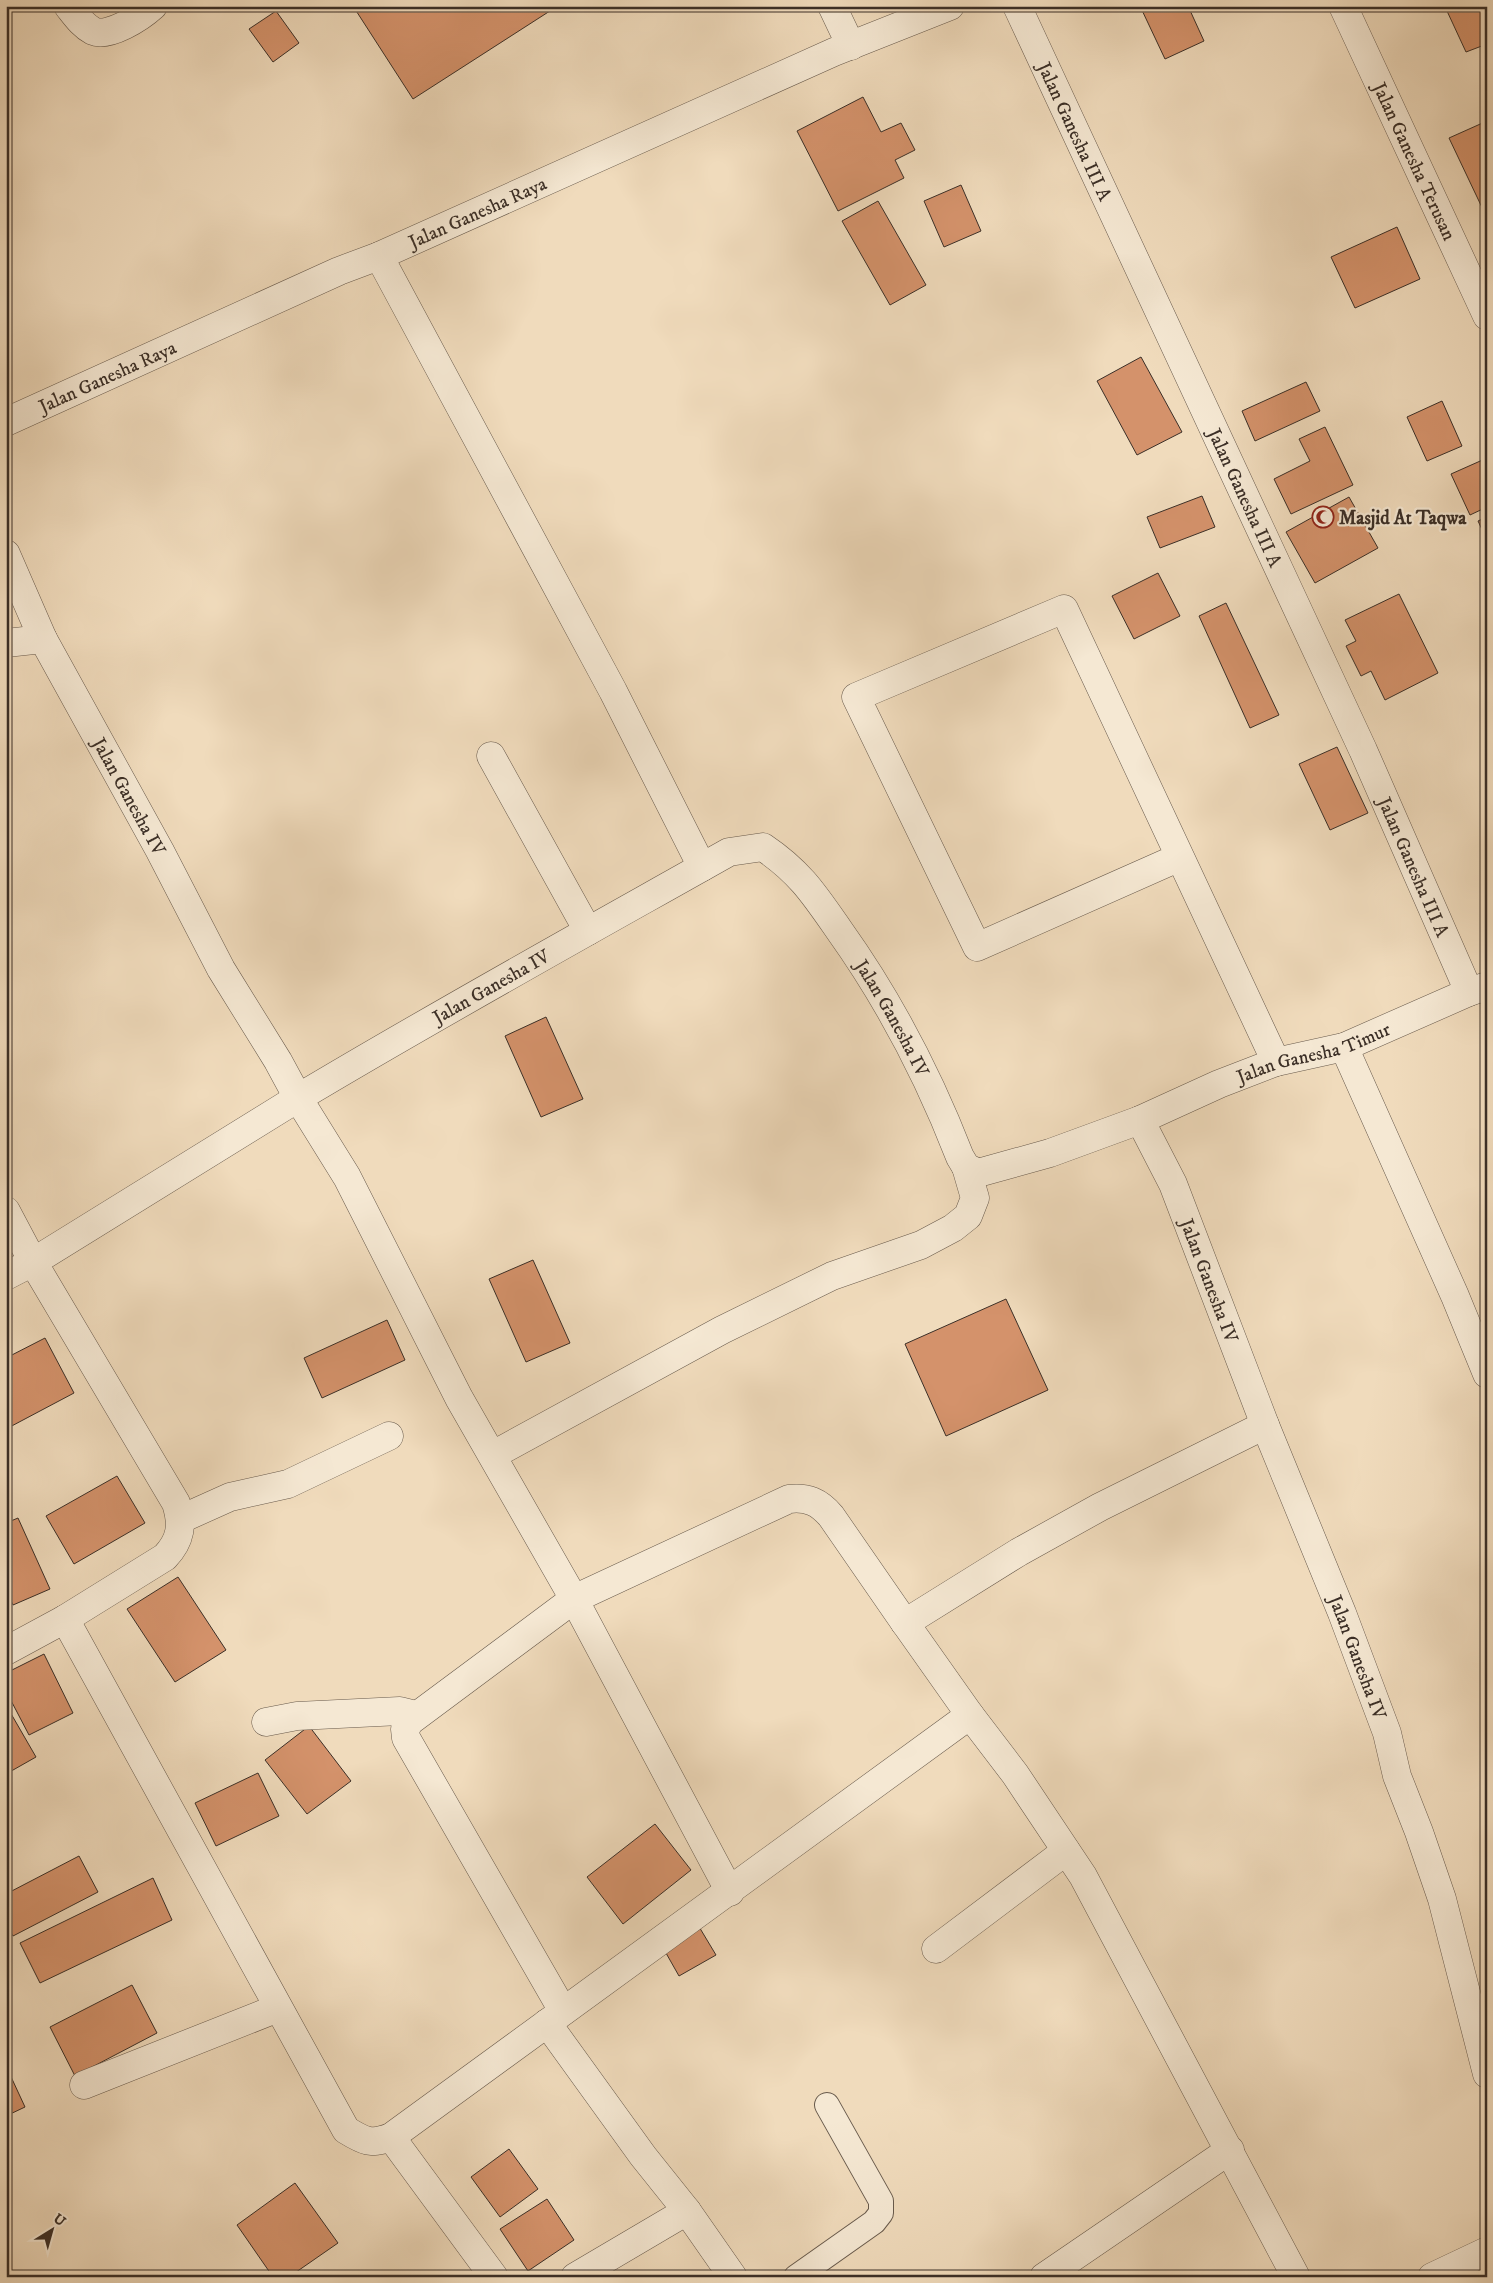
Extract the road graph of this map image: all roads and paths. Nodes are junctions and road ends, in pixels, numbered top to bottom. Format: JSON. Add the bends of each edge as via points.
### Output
{"nodes":[{"id":1,"x":68,"y":6,"type":"edge"},
{"id":2,"x":153,"y":6,"type":"edge"},
{"id":3,"x":832,"y":6,"type":"edge"},
{"id":4,"x":950,"y":6,"type":"edge"},
{"id":5,"x":1017,"y":6,"type":"edge"},
{"id":6,"x":1342,"y":6,"type":"edge"},
{"id":7,"x":851,"y":46,"type":"junction"},
{"id":8,"x":379,"y":256,"type":"junction"},
{"id":9,"x":1487,"y":316,"type":"edge"},
{"id":10,"x":6,"y":422,"type":"edge"},
{"id":11,"x":6,"y":554,"type":"edge"},
{"id":12,"x":43,"y":639,"type":"junction"},
{"id":13,"x":6,"y":643,"type":"edge"},
{"id":14,"x":491,"y":756,"type":"dead end"},
{"id":15,"x":1180,"y":856,"type":"junction"},
{"id":16,"x":702,"y":867,"type":"junction"},
{"id":17,"x":588,"y":931,"type":"junction"},
{"id":18,"x":1478,"y":989,"type":"edge"},
{"id":19,"x":1344,"y":1046,"type":"junction"},
{"id":20,"x":1276,"y":1062,"type":"junction"},
{"id":21,"x":298,"y":1098,"type":"junction"},
{"id":22,"x":1140,"y":1120,"type":"junction"},
{"id":23,"x":966,"y":1167,"type":"junction"},
{"id":24,"x":6,"y":1211,"type":"edge"},
{"id":25,"x":34,"y":1262,"type":"junction"},
{"id":26,"x":6,"y":1276,"type":"edge"},
{"id":27,"x":1487,"y":1374,"type":"edge"},
{"id":28,"x":1265,"y":1425,"type":"junction"},
{"id":29,"x":389,"y":1436,"type":"dead end"},
{"id":30,"x":493,"y":1455,"type":"junction"},
{"id":31,"x":181,"y":1519,"type":"junction"},
{"id":32,"x":574,"y":1599,"type":"junction"},
{"id":33,"x":65,"y":1619,"type":"junction"},
{"id":34,"x":905,"y":1622,"type":"junction"},
{"id":35,"x":6,"y":1651,"type":"edge"},
{"id":36,"x":416,"y":1715,"type":"junction"},
{"id":37,"x":970,"y":1715,"type":"junction"},
{"id":38,"x":266,"y":1722,"type":"dead end"},
{"id":39,"x":1066,"y":1851,"type":"junction"},
{"id":40,"x":730,"y":1892,"type":"junction"},
{"id":41,"x":936,"y":1949,"type":"dead end"},
{"id":42,"x":278,"y":2008,"type":"junction"},
{"id":43,"x":555,"y":2017,"type":"junction"},
{"id":44,"x":1487,"y":2074,"type":"edge"},
{"id":45,"x":84,"y":2085,"type":"dead end"},
{"id":46,"x":827,"y":2105,"type":"dead end"},
{"id":47,"x":391,"y":2138,"type":"junction"},
{"id":48,"x":1230,"y":2150,"type":"junction"},
{"id":49,"x":687,"y":2211,"type":"junction"},
{"id":50,"x":1487,"y":2251,"type":"edge"},
{"id":51,"x":494,"y":2277,"type":"edge"},
{"id":52,"x":575,"y":2277,"type":"edge"},
{"id":53,"x":733,"y":2277,"type":"edge"},
{"id":54,"x":796,"y":2277,"type":"edge"},
{"id":55,"x":1044,"y":2277,"type":"edge"},
{"id":56,"x":1296,"y":2277,"type":"edge"},
{"id":57,"x":1432,"y":2277,"type":"edge"}],
"edges":[{"from":1,"to":2,"type":"street","via":[[82,23],[96,32],[107,32],[123,26]]},
{"from":3,"to":7,"type":"street"},
{"from":4,"to":7,"type":"street","name":"Jalan Ganesha Raya"},
{"from":5,"to":18,"type":"street","name":"Jalan Ganesha III A","via":[[1363,750]]},
{"from":6,"to":9,"type":"street","name":"Jalan Ganesha Terusan"},
{"from":7,"to":8,"type":"street","name":"Jalan Ganesha Raya"},
{"from":8,"to":10,"type":"street","name":"Jalan Ganesha Raya","via":[[339,271]]},
{"from":8,"to":16,"type":"street","via":[[609,683]]},
{"from":11,"to":12,"type":"street","name":"Jalan Ganesha IV"},
{"from":12,"to":13,"type":"street"},
{"from":12,"to":21,"type":"street","name":"Jalan Ganesha IV","via":[[160,851],[220,969]]},
{"from":14,"to":17,"type":"street"},
{"from":15,"to":15,"type":"street","via":[[976,947],[856,697],[1064,609]]},
{"from":15,"to":20,"type":"street"},
{"from":16,"to":17,"type":"street","name":"Jalan Ganesha IV"},
{"from":16,"to":23,"type":"street","name":"Jalan Ganesha IV","via":[[729,852],[764,847],[786,862],[805,882],[866,968],[918,1062]]},
{"from":17,"to":21,"type":"street","name":"Jalan Ganesha IV","via":[[410,1030]]},
{"from":18,"to":19,"type":"street","name":"Jalan Ganesha Timur"},
{"from":19,"to":20,"type":"street","name":"Jalan Ganesha Timur"},
{"from":19,"to":27,"type":"street"},
{"from":20,"to":22,"type":"street","name":"Jalan Ganesha Timur"},
{"from":21,"to":25,"type":"street"},
{"from":21,"to":30,"type":"street","via":[[347,1177],[459,1398]]},
{"from":22,"to":23,"type":"street","via":[[990,1171],[978,1173]]},
{"from":22,"to":28,"type":"street","name":"Jalan Ganesha IV","via":[[1173,1184]]},
{"from":23,"to":30,"type":"street","name":"Jalan Ganesha IV","via":[[975,1198],[968,1216],[953,1228],[921,1245],[832,1276],[722,1330]]},
{"from":24,"to":25,"type":"street"},
{"from":25,"to":26,"type":"street"},
{"from":25,"to":31,"type":"street","via":[[176,1502]]},
{"from":28,"to":34,"type":"street","via":[[1092,1512]]},
{"from":28,"to":44,"type":"street","name":"Jalan Ganesha IV","via":[[1387,1733],[1396,1776],[1442,1898]]},
{"from":29,"to":31,"type":"street","via":[[288,1484],[230,1498]]},
{"from":30,"to":32,"type":"street"},
{"from":31,"to":33,"type":"street","via":[[180,1534],[165,1557]]},
{"from":32,"to":34,"type":"street","via":[[790,1499],[803,1498],[821,1505],[831,1516]]},
{"from":32,"to":36,"type":"street"},
{"from":32,"to":40,"type":"street"},
{"from":33,"to":35,"type":"street"},
{"from":33,"to":42,"type":"street"},
{"from":34,"to":37,"type":"street"},
{"from":36,"to":38,"type":"street","via":[[400,1711],[297,1716]]},
{"from":36,"to":43,"type":"street","via":[[405,1729],[406,1738]]},
{"from":37,"to":39,"type":"street","via":[[1015,1774]]},
{"from":37,"to":40,"type":"street"},
{"from":39,"to":41,"type":"street"},
{"from":39,"to":48,"type":"street","via":[[1083,1876]]},
{"from":40,"to":43,"type":"street"},
{"from":42,"to":45,"type":"street"},
{"from":42,"to":47,"type":"street","via":[[346,2130],[362,2140],[377,2143]]},
{"from":43,"to":47,"type":"street"},
{"from":43,"to":49,"type":"street","via":[[642,2156]]},
{"from":46,"to":54,"type":"lane","via":[[881,2200],[881,2213],[874,2222]]},
{"from":47,"to":51,"type":"street"},
{"from":48,"to":55,"type":"street"},
{"from":48,"to":56,"type":"street"},
{"from":49,"to":52,"type":"street"},
{"from":49,"to":53,"type":"street"},
{"from":50,"to":57,"type":"street"}]}
